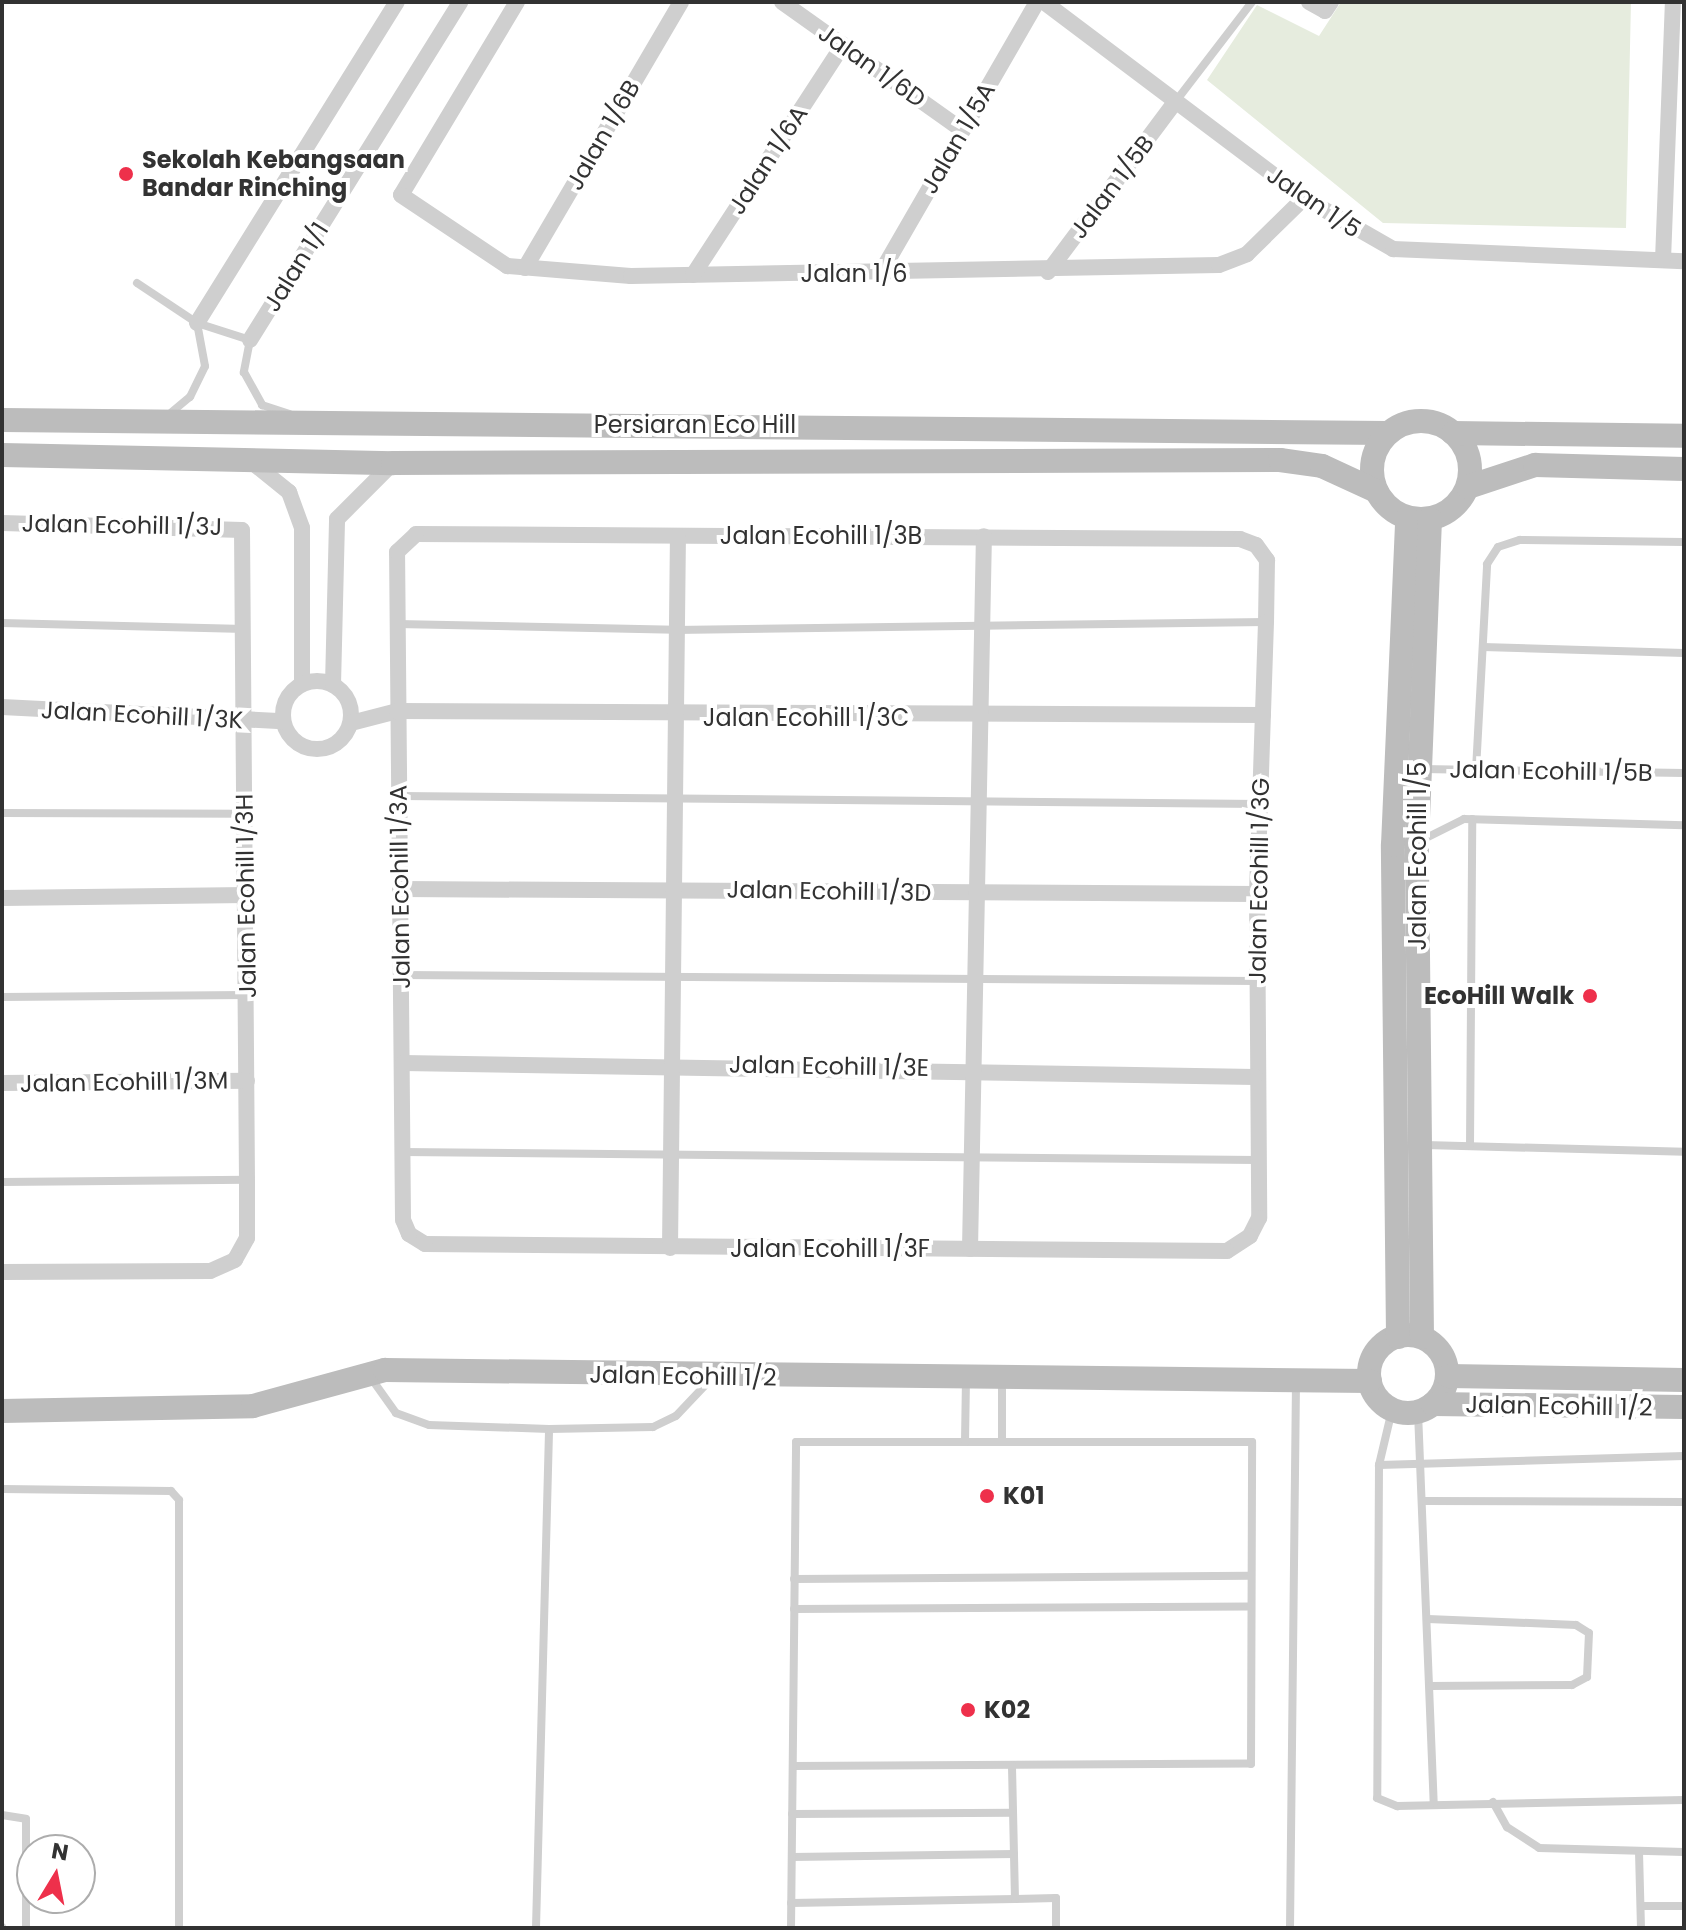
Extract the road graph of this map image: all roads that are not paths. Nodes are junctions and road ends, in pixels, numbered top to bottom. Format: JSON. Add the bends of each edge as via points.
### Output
{"nodes":[{"id":1,"x":397,"y":2,"type":"edge"},
{"id":2,"x":460,"y":2,"type":"edge"},
{"id":3,"x":517,"y":2,"type":"edge"},
{"id":4,"x":681,"y":2,"type":"edge"},
{"id":5,"x":782,"y":2,"type":"edge"},
{"id":6,"x":1037,"y":2,"type":"edge"},
{"id":7,"x":1044,"y":2,"type":"edge"},
{"id":8,"x":1252,"y":2,"type":"edge"},
{"id":9,"x":1309,"y":2,"type":"edge"},
{"id":10,"x":1673,"y":2,"type":"edge"},
{"id":11,"x":1328,"y":7,"type":"edge"},
{"id":12,"x":843,"y":45,"type":"junction"},
{"id":13,"x":1176,"y":101,"type":"junction"},
{"id":14,"x":962,"y":130,"type":"junction"},
{"id":15,"x":1304,"y":198,"type":"junction"},
{"id":16,"x":1663,"y":260,"type":"junction"},
{"id":17,"x":1684,"y":261,"type":"edge"},
{"id":18,"x":525,"y":268,"type":"junction"},
{"id":19,"x":1048,"y":272,"type":"junction"},
{"id":20,"x":880,"y":274,"type":"junction"},
{"id":21,"x":693,"y":275,"type":"junction"},
{"id":22,"x":137,"y":283,"type":"dead end"},
{"id":23,"x":197,"y":323,"type":"junction"},
{"id":24,"x":250,"y":340,"type":"junction"},
{"id":25,"x":2,"y":420,"type":"edge"},
{"id":26,"x":160,"y":422,"type":"junction"},
{"id":27,"x":318,"y":422,"type":"junction"},
{"id":28,"x":1388,"y":433,"type":"junction"},
{"id":29,"x":1453,"y":433,"type":"junction"},
{"id":30,"x":1684,"y":436,"type":"edge"},
{"id":31,"x":2,"y":455,"type":"edge"},
{"id":32,"x":247,"y":458,"type":"junction"},
{"id":33,"x":393,"y":463,"type":"junction"},
{"id":34,"x":1684,"y":469,"type":"edge"},
{"id":35,"x":1468,"y":487,"type":"junction"},
{"id":36,"x":1376,"y":491,"type":"junction"},
{"id":37,"x":1418,"y":518,"type":"junction"},
{"id":38,"x":2,"y":523,"type":"edge"},
{"id":39,"x":242,"y":530,"type":"joint"},
{"id":40,"x":678,"y":536,"type":"junction"},
{"id":41,"x":984,"y":536,"type":"junction"},
{"id":42,"x":1240,"y":539,"type":"joint"},
{"id":43,"x":403,"y":540,"type":"joint"},
{"id":44,"x":1684,"y":542,"type":"edge"},
{"id":45,"x":1266,"y":622,"type":"junction"},
{"id":46,"x":2,"y":623,"type":"edge"},
{"id":47,"x":397,"y":624,"type":"junction"},
{"id":48,"x":980,"y":624,"type":"junction"},
{"id":49,"x":245,"y":629,"type":"junction"},
{"id":50,"x":675,"y":630,"type":"junction"},
{"id":51,"x":1483,"y":647,"type":"junction"},
{"id":52,"x":1684,"y":653,"type":"edge"},
{"id":53,"x":302,"y":684,"type":"junction"},
{"id":54,"x":333,"y":685,"type":"junction"},
{"id":55,"x":2,"y":707,"type":"edge"},
{"id":56,"x":397,"y":711,"type":"junction"},
{"id":57,"x":1263,"y":715,"type":"junction"},
{"id":58,"x":672,"y":718,"type":"junction"},
{"id":59,"x":978,"y":718,"type":"junction"},
{"id":60,"x":283,"y":721,"type":"junction"},
{"id":61,"x":242,"y":722,"type":"junction"},
{"id":62,"x":351,"y":723,"type":"junction"},
{"id":63,"x":1417,"y":769,"type":"junction"},
{"id":64,"x":1476,"y":770,"type":"junction"},
{"id":65,"x":1684,"y":773,"type":"edge"},
{"id":66,"x":399,"y":796,"type":"junction"},
{"id":67,"x":672,"y":803,"type":"junction"},
{"id":68,"x":976,"y":803,"type":"junction"},
{"id":69,"x":1260,"y":804,"type":"junction"},
{"id":70,"x":2,"y":813,"type":"edge"},
{"id":71,"x":246,"y":814,"type":"junction"},
{"id":72,"x":1472,"y":819,"type":"junction"},
{"id":73,"x":1684,"y":825,"type":"edge"},
{"id":74,"x":1417,"y":843,"type":"junction"},
{"id":75,"x":673,"y":888,"type":"junction"},
{"id":76,"x":401,"y":889,"type":"junction"},
{"id":77,"x":973,"y":893,"type":"junction"},
{"id":78,"x":1257,"y":894,"type":"junction"},
{"id":79,"x":247,"y":895,"type":"junction"},
{"id":80,"x":2,"y":898,"type":"edge"},
{"id":81,"x":402,"y":975,"type":"junction"},
{"id":82,"x":674,"y":977,"type":"junction"},
{"id":83,"x":1256,"y":981,"type":"junction"},
{"id":84,"x":971,"y":983,"type":"junction"},
{"id":85,"x":247,"y":995,"type":"junction"},
{"id":86,"x":2,"y":997,"type":"edge"},
{"id":87,"x":403,"y":1063,"type":"junction"},
{"id":88,"x":676,"y":1064,"type":"junction"},
{"id":89,"x":970,"y":1069,"type":"junction"},
{"id":90,"x":1255,"y":1077,"type":"junction"},
{"id":91,"x":247,"y":1081,"type":"junction"},
{"id":92,"x":2,"y":1083,"type":"edge"},
{"id":93,"x":1420,"y":1145,"type":"junction"},
{"id":94,"x":1470,"y":1146,"type":"junction"},
{"id":95,"x":403,"y":1152,"type":"junction"},
{"id":96,"x":673,"y":1152,"type":"junction"},
{"id":97,"x":1684,"y":1152,"type":"edge"},
{"id":98,"x":970,"y":1160,"type":"junction"},
{"id":99,"x":1257,"y":1160,"type":"junction"},
{"id":100,"x":247,"y":1180,"type":"junction"},
{"id":101,"x":2,"y":1182,"type":"edge"},
{"id":102,"x":409,"y":1234,"type":"joint"},
{"id":103,"x":1250,"y":1236,"type":"joint"},
{"id":104,"x":670,"y":1248,"type":"junction"},
{"id":105,"x":970,"y":1249,"type":"junction"},
{"id":106,"x":2,"y":1272,"type":"edge"},
{"id":107,"x":1410,"y":1337,"type":"junction"},
{"id":108,"x":369,"y":1375,"type":"junction"},
{"id":109,"x":1448,"y":1376,"type":"junction"},
{"id":110,"x":713,"y":1377,"type":"junction"},
{"id":111,"x":966,"y":1379,"type":"junction"},
{"id":112,"x":1002,"y":1379,"type":"junction"},
{"id":113,"x":1296,"y":1380,"type":"junction"},
{"id":114,"x":1684,"y":1380,"type":"edge"},
{"id":115,"x":1370,"y":1381,"type":"junction"},
{"id":116,"x":1684,"y":1407,"type":"edge"},
{"id":117,"x":1425,"y":1408,"type":"junction"},
{"id":118,"x":1392,"y":1410,"type":"junction"},
{"id":119,"x":2,"y":1411,"type":"edge"},
{"id":120,"x":549,"y":1429,"type":"junction"},
{"id":121,"x":965,"y":1442,"type":"junction"},
{"id":122,"x":1002,"y":1442,"type":"junction"},
{"id":123,"x":1684,"y":1456,"type":"edge"},
{"id":124,"x":1423,"y":1464,"type":"junction"},
{"id":125,"x":1379,"y":1465,"type":"junction"},
{"id":126,"x":2,"y":1489,"type":"edge"},
{"id":127,"x":1424,"y":1501,"type":"junction"},
{"id":128,"x":1684,"y":1502,"type":"edge"},
{"id":129,"x":1249,"y":1576,"type":"junction"},
{"id":130,"x":794,"y":1579,"type":"junction"},
{"id":131,"x":1250,"y":1607,"type":"junction"},
{"id":132,"x":794,"y":1609,"type":"junction"},
{"id":133,"x":1428,"y":1619,"type":"junction"},
{"id":134,"x":1430,"y":1686,"type":"junction"},
{"id":135,"x":1012,"y":1765,"type":"junction"},
{"id":136,"x":793,"y":1766,"type":"junction"},
{"id":137,"x":1684,"y":1800,"type":"edge"},
{"id":138,"x":1493,"y":1802,"type":"junction"},
{"id":139,"x":1434,"y":1803,"type":"junction"},
{"id":140,"x":1013,"y":1813,"type":"junction"},
{"id":141,"x":792,"y":1814,"type":"junction"},
{"id":142,"x":2,"y":1815,"type":"edge"},
{"id":143,"x":1639,"y":1852,"type":"junction"},
{"id":144,"x":1684,"y":1852,"type":"edge"},
{"id":145,"x":1014,"y":1854,"type":"junction"},
{"id":146,"x":792,"y":1857,"type":"junction"},
{"id":147,"x":1015,"y":1899,"type":"junction"},
{"id":148,"x":791,"y":1903,"type":"junction"},
{"id":149,"x":1641,"y":1906,"type":"junction"},
{"id":150,"x":1684,"y":1906,"type":"edge"},
{"id":151,"x":26,"y":1928,"type":"edge"},
{"id":152,"x":179,"y":1928,"type":"edge"},
{"id":153,"x":536,"y":1928,"type":"edge"},
{"id":154,"x":791,"y":1928,"type":"edge"},
{"id":155,"x":1056,"y":1928,"type":"edge"},
{"id":156,"x":1290,"y":1928,"type":"edge"},
{"id":157,"x":1641,"y":1928,"type":"edge"}],
"edges":[{"from":1,"to":23,"type":"street"},
{"from":2,"to":24,"type":"street","name":"Jalan 1/1"},
{"from":3,"to":18,"type":"street","name":"Jalan 1/6","via":[[401,195],[507,266]]},
{"from":4,"to":18,"type":"street","name":"Jalan 1/6B"},
{"from":5,"to":12,"type":"street","name":"Jalan 1/6D"},
{"from":6,"to":14,"type":"street","name":"Jalan 1/5A"},
{"from":7,"to":13,"type":"street","name":"Jalan 1/5"},
{"from":8,"to":13,"type":"lane"},
{"from":9,"to":11,"type":"street"},
{"from":10,"to":16,"type":"street"},
{"from":12,"to":14,"type":"street","name":"Jalan 1/6D"},
{"from":12,"to":21,"type":"street","name":"Jalan 1/6A"},
{"from":13,"to":15,"type":"street","name":"Jalan 1/5"},
{"from":13,"to":19,"type":"street","name":"Jalan 1/5B"},
{"from":14,"to":20,"type":"street","name":"Jalan 1/5A"},
{"from":15,"to":16,"type":"street","name":"Jalan 1/5","via":[[1393,249]]},
{"from":15,"to":19,"type":"street","name":"Jalan 1/6","via":[[1237,262]]},
{"from":16,"to":17,"type":"street","name":"Jalan 1/5"},
{"from":18,"to":21,"type":"street","name":"Jalan 1/6"},
{"from":19,"to":20,"type":"street","name":"Jalan 1/6"},
{"from":20,"to":21,"type":"street","name":"Jalan 1/6"},
{"from":22,"to":23,"type":"lane"},
{"from":23,"to":24,"type":"lane"},
{"from":23,"to":26,"type":"lane","via":[[205,366],[190,397]]},
{"from":24,"to":27,"type":"lane","name":"Jalan 1/1","via":[[244,372],[262,405]]},
{"from":25,"to":26,"type":"street","name":"Persiaran Eco Hill"},
{"from":26,"to":27,"type":"street","name":"Persiaran Eco Hill"},
{"from":27,"to":28,"type":"street","name":"Persiaran Eco Hill"},
{"from":28,"to":29,"type":"street","name":"Persiaran Eco Hill","via":[[1414,421]]},
{"from":28,"to":36,"type":"street","via":[[1372,459]]},
{"from":29,"to":30,"type":"street","name":"Persiaran Eco Hill"},
{"from":29,"to":35,"type":"street","via":[[1469,458]]},
{"from":31,"to":32,"type":"street"},
{"from":32,"to":33,"type":"street"},
{"from":32,"to":53,"type":"street","via":[[289,492],[302,528]]},
{"from":33,"to":36,"type":"street","via":[[1280,460],[1322,466]]},
{"from":33,"to":54,"type":"street","via":[[337,519]]},
{"from":34,"to":35,"type":"street","via":[[1535,465]]},
{"from":35,"to":37,"type":"street","via":[[1450,511]]},
{"from":36,"to":37,"type":"street"},
{"from":37,"to":63,"type":"street","name":"Jalan Ecohill 1/5"},
{"from":37,"to":107,"type":"street","via":[[1393,845]]},
{"from":38,"to":39,"type":"street","name":"Jalan Ecohill 1/3J"},
{"from":39,"to":49,"type":"street","name":"Jalan Ecohill 1/3H"},
{"from":40,"to":41,"type":"street","name":"Jalan Ecohill 1/3B"},
{"from":40,"to":43,"type":"street","name":"Jalan Ecohill 1/3B","via":[[416,534]]},
{"from":40,"to":50,"type":"street"},
{"from":41,"to":42,"type":"street","name":"Jalan Ecohill 1/3B"},
{"from":41,"to":48,"type":"street"},
{"from":42,"to":45,"type":"street","name":"Jalan Ecohill 1/3G","via":[[1267,560]]},
{"from":43,"to":47,"type":"street","name":"Jalan Ecohill 1/3A","via":[[397,552]]},
{"from":44,"to":51,"type":"lane","via":[[1520,540],[1498,547],[1487,564]]},
{"from":45,"to":48,"type":"lane"},
{"from":45,"to":57,"type":"street","name":"Jalan Ecohill 1/3G"},
{"from":46,"to":49,"type":"lane"},
{"from":47,"to":50,"type":"lane"},
{"from":47,"to":56,"type":"street","name":"Jalan Ecohill 1/3A"},
{"from":48,"to":50,"type":"lane"},
{"from":48,"to":59,"type":"street"},
{"from":49,"to":61,"type":"street","name":"Jalan Ecohill 1/3H"},
{"from":50,"to":58,"type":"street"},
{"from":51,"to":52,"type":"lane"},
{"from":51,"to":64,"type":"lane"},
{"from":53,"to":54,"type":"street"},
{"from":53,"to":60,"type":"street","via":[[286,699]]},
{"from":54,"to":62,"type":"street","via":[[349,701]]},
{"from":55,"to":61,"type":"street","name":"Jalan Ecohill 1/3K"},
{"from":56,"to":58,"type":"street","name":"Jalan Ecohill 1/3C"},
{"from":56,"to":62,"type":"street","name":"Jalan Ecohill 1/3C"},
{"from":56,"to":66,"type":"street","name":"Jalan Ecohill 1/3A"},
{"from":57,"to":59,"type":"street","name":"Jalan Ecohill 1/3C"},
{"from":57,"to":69,"type":"street","name":"Jalan Ecohill 1/3G"},
{"from":58,"to":59,"type":"street","name":"Jalan Ecohill 1/3C"},
{"from":58,"to":67,"type":"street"},
{"from":59,"to":68,"type":"street"},
{"from":60,"to":61,"type":"street","name":"Jalan Ecohill 1/3K"},
{"from":60,"to":62,"type":"street","via":[[292,739],[321,749],[340,741]]},
{"from":61,"to":71,"type":"street","name":"Jalan Ecohill 1/3H"},
{"from":63,"to":64,"type":"lane","name":"Jalan Ecohill 1/5B"},
{"from":63,"to":74,"type":"street","name":"Jalan Ecohill 1/5"},
{"from":64,"to":65,"type":"lane","name":"Jalan Ecohill 1/5B"},
{"from":66,"to":67,"type":"lane"},
{"from":66,"to":76,"type":"street","name":"Jalan Ecohill 1/3A"},
{"from":67,"to":68,"type":"lane"},
{"from":67,"to":75,"type":"street"},
{"from":68,"to":69,"type":"lane"},
{"from":68,"to":77,"type":"street"},
{"from":69,"to":78,"type":"street","name":"Jalan Ecohill 1/3G"},
{"from":70,"to":71,"type":"lane"},
{"from":71,"to":79,"type":"street","name":"Jalan Ecohill 1/3H"},
{"from":72,"to":73,"type":"lane"},
{"from":72,"to":74,"type":"lane"},
{"from":72,"to":94,"type":"lane"},
{"from":74,"to":93,"type":"street","name":"Jalan Ecohill 1/5"},
{"from":75,"to":76,"type":"street","name":"Jalan Ecohill 1/3D"},
{"from":75,"to":77,"type":"street","name":"Jalan Ecohill 1/3D"},
{"from":75,"to":82,"type":"street"},
{"from":76,"to":81,"type":"street","name":"Jalan Ecohill 1/3A"},
{"from":77,"to":78,"type":"street","name":"Jalan Ecohill 1/3D"},
{"from":77,"to":84,"type":"street"},
{"from":78,"to":83,"type":"street","name":"Jalan Ecohill 1/3G"},
{"from":79,"to":80,"type":"street"},
{"from":79,"to":85,"type":"street","name":"Jalan Ecohill 1/3H"},
{"from":81,"to":82,"type":"lane"},
{"from":81,"to":87,"type":"street","name":"Jalan Ecohill 1/3A"},
{"from":82,"to":84,"type":"lane"},
{"from":82,"to":88,"type":"street"},
{"from":83,"to":84,"type":"lane"},
{"from":83,"to":90,"type":"street","name":"Jalan Ecohill 1/3G"},
{"from":84,"to":89,"type":"street"},
{"from":85,"to":86,"type":"lane"},
{"from":85,"to":91,"type":"street","name":"Jalan Ecohill 1/3H"},
{"from":87,"to":88,"type":"street","name":"Jalan Ecohill 1/3E"},
{"from":87,"to":95,"type":"street","name":"Jalan Ecohill 1/3A"},
{"from":88,"to":89,"type":"street","name":"Jalan Ecohill 1/3E"},
{"from":88,"to":96,"type":"street"},
{"from":89,"to":90,"type":"street","name":"Jalan Ecohill 1/3E"},
{"from":89,"to":98,"type":"street"},
{"from":90,"to":99,"type":"street","name":"Jalan Ecohill 1/3G"},
{"from":91,"to":92,"type":"street","name":"Jalan Ecohill 1/3M"},
{"from":91,"to":100,"type":"street","name":"Jalan Ecohill 1/3H"},
{"from":93,"to":94,"type":"lane"},
{"from":93,"to":107,"type":"street","name":"Jalan Ecohill 1/5"},
{"from":94,"to":97,"type":"lane"},
{"from":95,"to":96,"type":"lane"},
{"from":95,"to":102,"type":"street","name":"Jalan Ecohill 1/3A"},
{"from":96,"to":98,"type":"lane"},
{"from":96,"to":104,"type":"street"},
{"from":98,"to":99,"type":"lane"},
{"from":98,"to":105,"type":"street"},
{"from":99,"to":103,"type":"street","name":"Jalan Ecohill 1/3G","via":[[1259,1218]]},
{"from":100,"to":101,"type":"lane"},
{"from":100,"to":106,"type":"street","name":"Jalan Ecohill 1/3H","via":[[247,1238],[235,1260],[210,1271]]},
{"from":102,"to":104,"type":"street","name":"Jalan Ecohill 1/3F","via":[[425,1244]]},
{"from":103,"to":105,"type":"street","name":"Jalan Ecohill 1/3F","via":[[1227,1251]]},
{"from":104,"to":105,"type":"street","name":"Jalan Ecohill 1/3F"},
{"from":107,"to":109,"type":"street","via":[[1441,1353]]},
{"from":107,"to":115,"type":"street","via":[[1372,1358]]},
{"from":108,"to":110,"type":"street","name":"Jalan Ecohill 1/2"},
{"from":108,"to":119,"type":"street","name":"Jalan Ecohill 1/2","via":[[253,1406]]},
{"from":108,"to":120,"type":"lane","via":[[396,1413],[429,1425]]},
{"from":109,"to":114,"type":"street","name":"Jalan Ecohill 1/2"},
{"from":109,"to":117,"type":"street"},
{"from":110,"to":111,"type":"street","name":"Jalan Ecohill 1/2"},
{"from":110,"to":120,"type":"lane","via":[[676,1416],[653,1427]]},
{"from":111,"to":112,"type":"street","name":"Jalan Ecohill 1/2"},
{"from":111,"to":121,"type":"lane"},
{"from":112,"to":113,"type":"street","name":"Jalan Ecohill 1/2"},
{"from":112,"to":122,"type":"lane"},
{"from":113,"to":115,"type":"street","name":"Jalan Ecohill 1/2"},
{"from":113,"to":156,"type":"lane"},
{"from":115,"to":118,"type":"street"},
{"from":116,"to":117,"type":"street","name":"Jalan Ecohill 1/2"},
{"from":117,"to":118,"type":"street"},
{"from":117,"to":124,"type":"lane"},
{"from":118,"to":125,"type":"lane"},
{"from":120,"to":153,"type":"lane"},
{"from":121,"to":122,"type":"lane"},
{"from":121,"to":130,"type":"lane","via":[[796,1442]]},
{"from":122,"to":129,"type":"lane","via":[[1252,1442]]},
{"from":123,"to":124,"type":"lane"},
{"from":124,"to":125,"type":"lane"},
{"from":124,"to":127,"type":"lane"},
{"from":125,"to":139,"type":"lane","via":[[1373,1784],[1386,1805]]},
{"from":126,"to":152,"type":"lane","via":[[171,1491],[179,1500]]},
{"from":127,"to":128,"type":"lane"},
{"from":127,"to":133,"type":"lane"},
{"from":129,"to":130,"type":"lane"},
{"from":129,"to":131,"type":"lane"},
{"from":130,"to":132,"type":"lane"},
{"from":131,"to":132,"type":"lane"},
{"from":131,"to":135,"type":"lane","via":[[1251,1764]]},
{"from":132,"to":136,"type":"lane"},
{"from":133,"to":134,"type":"lane"},
{"from":133,"to":134,"type":"lane","via":[[1576,1625],[1589,1633],[1587,1677],[1572,1685]]},
{"from":134,"to":139,"type":"lane"},
{"from":135,"to":136,"type":"lane"},
{"from":135,"to":140,"type":"lane"},
{"from":136,"to":141,"type":"lane"},
{"from":137,"to":138,"type":"lane"},
{"from":138,"to":139,"type":"lane"},
{"from":138,"to":143,"type":"lane","via":[[1507,1827],[1539,1848]]},
{"from":140,"to":141,"type":"lane"},
{"from":140,"to":145,"type":"lane"},
{"from":141,"to":146,"type":"lane"},
{"from":142,"to":151,"type":"lane","via":[[26,1819]]},
{"from":143,"to":144,"type":"lane"},
{"from":143,"to":149,"type":"lane"},
{"from":145,"to":146,"type":"lane"},
{"from":145,"to":147,"type":"lane"},
{"from":146,"to":148,"type":"lane"},
{"from":147,"to":148,"type":"lane"},
{"from":147,"to":155,"type":"lane","via":[[1056,1898]]},
{"from":148,"to":154,"type":"lane"},
{"from":149,"to":150,"type":"lane"},
{"from":149,"to":157,"type":"lane"}]}
